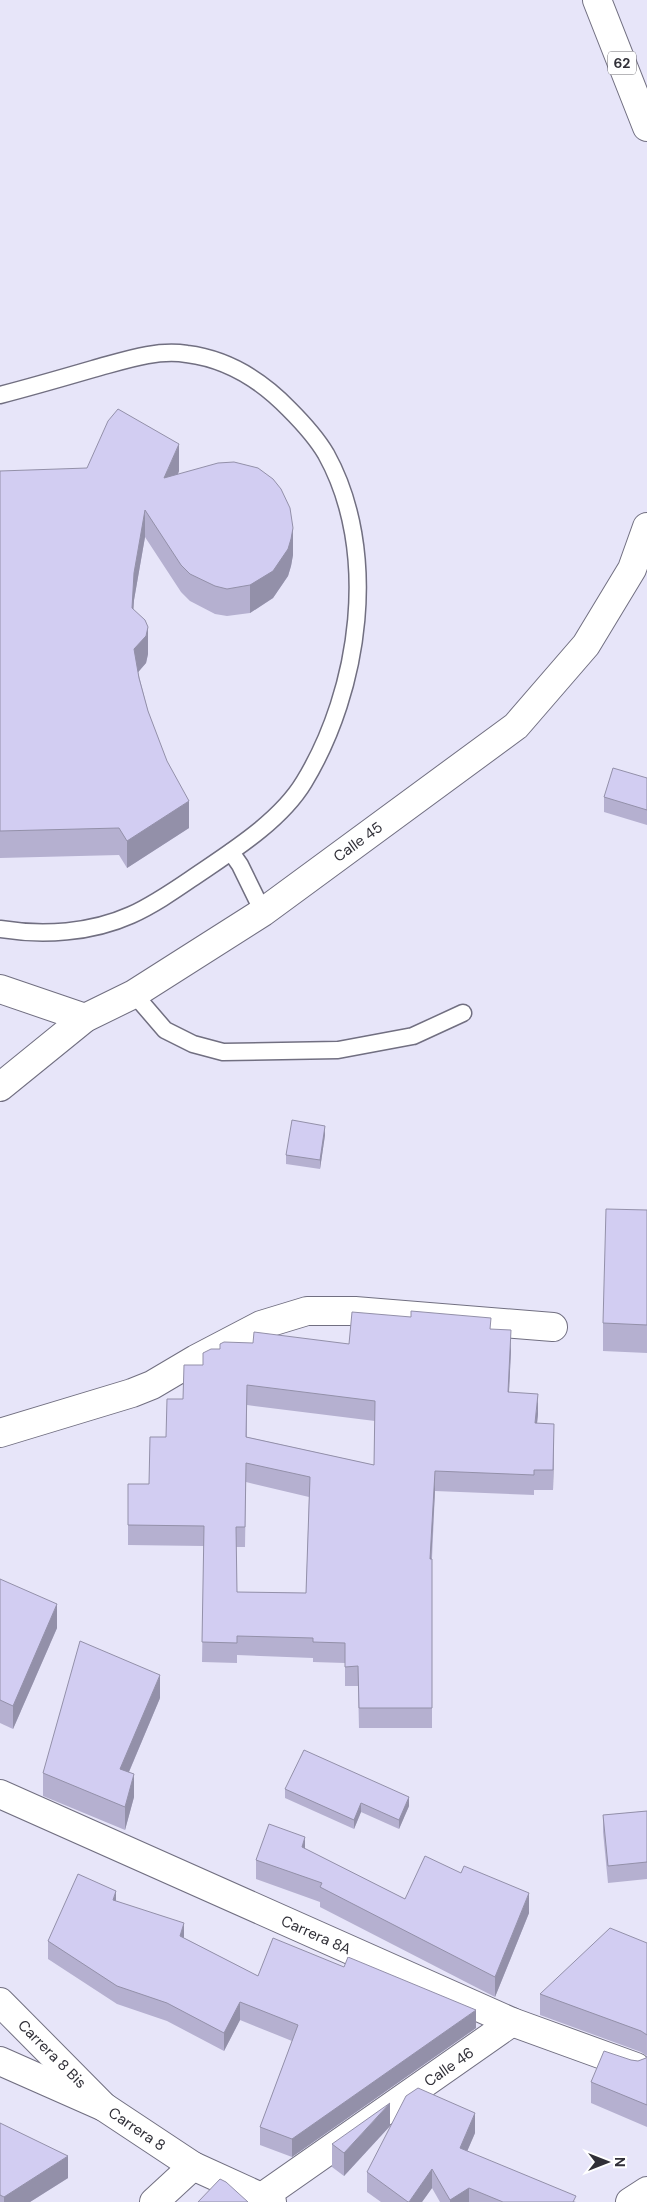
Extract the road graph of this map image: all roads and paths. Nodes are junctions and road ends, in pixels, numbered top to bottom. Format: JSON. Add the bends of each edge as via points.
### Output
{"nodes":[{"id":1,"x":597,"y":0,"type":"edge"},
{"id":2,"x":647,"y":127,"type":"edge"},
{"id":3,"x":0,"y":395,"type":"edge"},
{"id":4,"x":647,"y":527,"type":"edge"},
{"id":5,"x":231,"y":852,"type":"junction"},
{"id":6,"x":263,"y":912,"type":"junction"},
{"id":7,"x":0,"y":929,"type":"edge"},
{"id":8,"x":0,"y":989,"type":"edge"},
{"id":9,"x":134,"y":994,"type":"junction"},
{"id":10,"x":463,"y":1013,"type":"dead end"},
{"id":11,"x":86,"y":1018,"type":"junction"},
{"id":12,"x":0,"y":1088,"type":"edge"},
{"id":13,"x":553,"y":1327,"type":"dead end"},
{"id":14,"x":0,"y":1433,"type":"edge"},
{"id":15,"x":0,"y":1794,"type":"edge"},
{"id":16,"x":0,"y":2003,"type":"edge"},
{"id":17,"x":512,"y":2022,"type":"junction"},
{"id":18,"x":0,"y":2061,"type":"edge"},
{"id":19,"x":636,"y":2068,"type":"edge"},
{"id":20,"x":104,"y":2107,"type":"junction"},
{"id":21,"x":194,"y":2166,"type":"junction"},
{"id":22,"x":647,"y":2191,"type":"edge"},
{"id":23,"x":267,"y":2200,"type":"edge"},
{"id":24,"x":154,"y":2202,"type":"edge"},
{"id":25,"x":630,"y":2202,"type":"edge"}],
"edges":[{"from":1,"to":2,"type":"street","number":"62"},
{"from":3,"to":5,"type":"lane","via":[[139,357],[185,353],[215,359],[262,384],[302,422],[325,453],[343,492],[356,562],[357,619],[345,688],[304,783],[281,811]]},
{"from":4,"to":6,"type":"street","name":"Calle 45","via":[[632,568],[586,645],[516,726]]},
{"from":5,"to":6,"type":"lane"},
{"from":5,"to":7,"type":"lane","via":[[162,898],[106,924],[78,930],[37,932]]},
{"from":6,"to":9,"type":"street","name":"Calle 45"},
{"from":8,"to":11,"type":"street"},
{"from":9,"to":10,"type":"lane","via":[[165,1030],[193,1044],[223,1052],[338,1050],[413,1036]]},
{"from":9,"to":11,"type":"street","name":"Calle 45"},
{"from":11,"to":12,"type":"street","name":"Calle 45"},
{"from":13,"to":14,"type":"street","via":[[355,1311],[308,1311],[261,1325],[139,1391]]},
{"from":15,"to":17,"type":"street","name":"Carrera 8A"},
{"from":16,"to":20,"type":"street","name":"Carrera 8 Bis"},
{"from":17,"to":19,"type":"street","name":"Carrera 8A"},
{"from":17,"to":23,"type":"street","name":"Calle 46"},
{"from":18,"to":20,"type":"street","name":"Carrera 8"},
{"from":20,"to":21,"type":"street","name":"Carrera 8"},
{"from":21,"to":23,"type":"street","name":"Carrera 8"},
{"from":21,"to":24,"type":"street"},
{"from":22,"to":25,"type":"street"}]}
